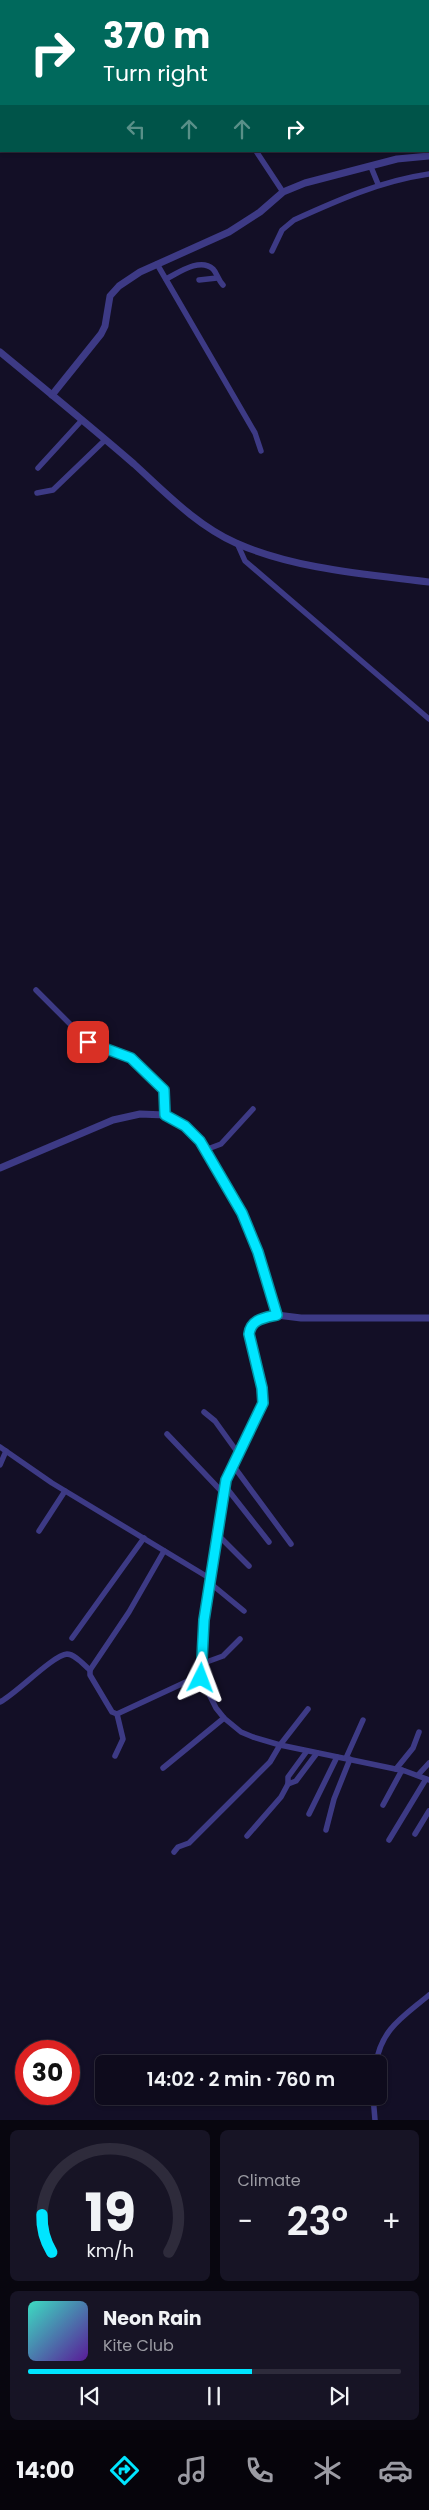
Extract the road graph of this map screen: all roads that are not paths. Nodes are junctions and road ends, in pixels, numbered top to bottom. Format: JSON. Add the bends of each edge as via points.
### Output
{"nodes":[{"id":1,"x":257,"y":152,"type":"edge"},
{"id":2,"x":429,"y":156,"type":"edge"},
{"id":3,"x":372,"y":168,"type":"junction"},
{"id":4,"x":429,"y":174,"type":"edge"},
{"id":5,"x":378,"y":183,"type":"junction"},
{"id":6,"x":283,"y":192,"type":"junction"},
{"id":7,"x":272,"y":251,"type":"dead end"},
{"id":8,"x":157,"y":264,"type":"junction"},
{"id":9,"x":217,"y":278,"type":"junction"},
{"id":10,"x":166,"y":279,"type":"junction"},
{"id":11,"x":199,"y":280,"type":"dead end"},
{"id":12,"x":223,"y":285,"type":"dead end"},
{"id":13,"x":0,"y":352,"type":"edge"},
{"id":14,"x":52,"y":395,"type":"junction"},
{"id":15,"x":82,"y":420,"type":"junction"},
{"id":16,"x":105,"y":440,"type":"junction"},
{"id":17,"x":261,"y":451,"type":"dead end"},
{"id":18,"x":38,"y":468,"type":"dead end"},
{"id":19,"x":37,"y":493,"type":"dead end"},
{"id":20,"x":237,"y":543,"type":"junction"},
{"id":21,"x":429,"y":582,"type":"edge"},
{"id":22,"x":429,"y":719,"type":"edge"},
{"id":23,"x":36,"y":990,"type":"dead end"},
{"id":24,"x":253,"y":1109,"type":"dead end"},
{"id":25,"x":165,"y":1115,"type":"junction"},
{"id":26,"x":206,"y":1150,"type":"junction"},
{"id":27,"x":0,"y":1168,"type":"edge"},
{"id":28,"x":277,"y":1315,"type":"junction"},
{"id":29,"x":429,"y":1318,"type":"edge"},
{"id":30,"x":204,"y":1412,"type":"dead end"},
{"id":31,"x":167,"y":1434,"type":"dead end"},
{"id":32,"x":0,"y":1447,"type":"edge"},
{"id":33,"x":6,"y":1451,"type":"junction"},
{"id":34,"x":238,"y":1452,"type":"junction"},
{"id":35,"x":232,"y":1464,"type":"junction"},
{"id":36,"x":0,"y":1465,"type":"edge"},
{"id":37,"x":225,"y":1486,"type":"junction"},
{"id":38,"x":65,"y":1491,"type":"junction"},
{"id":39,"x":224,"y":1494,"type":"junction"},
{"id":40,"x":40,"y":1531,"type":"dead end"},
{"id":41,"x":218,"y":1535,"type":"junction"},
{"id":42,"x":144,"y":1538,"type":"junction"},
{"id":43,"x":269,"y":1542,"type":"dead end"},
{"id":44,"x":291,"y":1544,"type":"dead end"},
{"id":45,"x":164,"y":1551,"type":"junction"},
{"id":46,"x":249,"y":1566,"type":"dead end"},
{"id":47,"x":210,"y":1581,"type":"junction"},
{"id":48,"x":244,"y":1611,"type":"dead end"},
{"id":49,"x":72,"y":1638,"type":"dead end"},
{"id":50,"x":240,"y":1639,"type":"dead end"},
{"id":51,"x":202,"y":1664,"type":"junction"},
{"id":52,"x":90,"y":1670,"type":"junction"},
{"id":53,"x":201,"y":1678,"type":"junction"},
{"id":54,"x":0,"y":1702,"type":"edge"},
{"id":55,"x":308,"y":1709,"type":"dead end"},
{"id":56,"x":117,"y":1714,"type":"junction"},
{"id":57,"x":224,"y":1718,"type":"junction"},
{"id":58,"x":363,"y":1720,"type":"dead end"},
{"id":59,"x":419,"y":1732,"type":"dead end"},
{"id":60,"x":280,"y":1745,"type":"junction"},
{"id":61,"x":307,"y":1751,"type":"junction"},
{"id":62,"x":317,"y":1752,"type":"junction"},
{"id":63,"x":114,"y":1756,"type":"dead end"},
{"id":64,"x":338,"y":1757,"type":"junction"},
{"id":65,"x":348,"y":1759,"type":"junction"},
{"id":66,"x":429,"y":1763,"type":"edge"},
{"id":67,"x":163,"y":1768,"type":"dead end"},
{"id":68,"x":399,"y":1769,"type":"junction"},
{"id":69,"x":418,"y":1775,"type":"junction"},
{"id":70,"x":428,"y":1779,"type":"edge"},
{"id":71,"x":288,"y":1784,"type":"junction"},
{"id":72,"x":384,"y":1805,"type":"dead end"},
{"id":73,"x":429,"y":1811,"type":"edge"},
{"id":74,"x":309,"y":1814,"type":"dead end"},
{"id":75,"x":326,"y":1830,"type":"dead end"},
{"id":76,"x":415,"y":1834,"type":"dead end"},
{"id":77,"x":247,"y":1836,"type":"dead end"},
{"id":78,"x":388,"y":1840,"type":"dead end"},
{"id":79,"x":174,"y":1852,"type":"dead end"},
{"id":80,"x":429,"y":1995,"type":"edge"},
{"id":81,"x":378,"y":2055,"type":"edge"},
{"id":82,"x":374,"y":2105,"type":"edge"},
{"id":83,"x":375,"y":2120,"type":"edge"}],
"edges":[{"from":1,"to":6,"type":"street"},
{"from":2,"to":3,"type":"street","via":[[397,159]]},
{"from":3,"to":5,"type":"street"},
{"from":3,"to":6,"type":"street"},
{"from":4,"to":5,"type":"street"},
{"from":5,"to":7,"type":"street","via":[[294,220],[282,230]]},
{"from":6,"to":8,"type":"street","via":[[229,232]]},
{"from":8,"to":10,"type":"street"},
{"from":8,"to":14,"type":"street","via":[[119,286],[110,296],[101,334]]},
{"from":9,"to":10,"type":"street","via":[[215,271],[201,264]]},
{"from":9,"to":11,"type":"street"},
{"from":9,"to":12,"type":"street"},
{"from":10,"to":17,"type":"street","via":[[255,433]]},
{"from":13,"to":14,"type":"street"},
{"from":14,"to":15,"type":"street"},
{"from":15,"to":16,"type":"street"},
{"from":15,"to":18,"type":"street"},
{"from":16,"to":19,"type":"street","via":[[53,490]]},
{"from":16,"to":20,"type":"street","via":[[178,505],[213,531]]},
{"from":20,"to":21,"type":"street","via":[[298,564]]},
{"from":20,"to":22,"type":"street","via":[[244,561]]},
{"from":23,"to":25,"type":"street","via":[[88,1042],[131,1058],[161,1085],[165,1093]]},
{"from":24,"to":26,"type":"street","via":[[221,1144]]},
{"from":25,"to":26,"type":"street","via":[[194,1134]]},
{"from":25,"to":27,"type":"street","via":[[140,1114],[112,1120]]},
{"from":26,"to":28,"type":"street","via":[[251,1232]]},
{"from":28,"to":29,"type":"street"},
{"from":28,"to":34,"type":"street","via":[[256,1321],[250,1329],[264,1397]]},
{"from":30,"to":34,"type":"street","via":[[215,1421]]},
{"from":31,"to":39,"type":"street"},
{"from":32,"to":33,"type":"street"},
{"from":33,"to":36,"type":"street"},
{"from":33,"to":38,"type":"street"},
{"from":34,"to":35,"type":"street"},
{"from":35,"to":37,"type":"street"},
{"from":35,"to":44,"type":"street"},
{"from":37,"to":39,"type":"street"},
{"from":37,"to":43,"type":"street"},
{"from":38,"to":40,"type":"street"},
{"from":38,"to":42,"type":"street"},
{"from":39,"to":41,"type":"street"},
{"from":41,"to":46,"type":"street"},
{"from":41,"to":47,"type":"street"},
{"from":42,"to":45,"type":"street"},
{"from":42,"to":49,"type":"street"},
{"from":45,"to":47,"type":"street"},
{"from":45,"to":52,"type":"street"},
{"from":47,"to":48,"type":"street"},
{"from":47,"to":51,"type":"street"},
{"from":50,"to":51,"type":"street","via":[[223,1656]]},
{"from":51,"to":53,"type":"street"},
{"from":52,"to":54,"type":"street","via":[[72,1656],[65,1655]]},
{"from":52,"to":56,"type":"street","via":[[112,1712]]},
{"from":53,"to":56,"type":"street"},
{"from":53,"to":57,"type":"street"},
{"from":55,"to":60,"type":"street"},
{"from":56,"to":63,"type":"street","via":[[123,1738]]},
{"from":57,"to":60,"type":"street","via":[[241,1732]]},
{"from":57,"to":67,"type":"street"},
{"from":58,"to":65,"type":"street"},
{"from":59,"to":68,"type":"street"},
{"from":60,"to":61,"type":"street"},
{"from":60,"to":79,"type":"street","via":[[270,1762],[246,1788],[190,1842]]},
{"from":61,"to":62,"type":"street"},
{"from":61,"to":71,"type":"street","via":[[288,1777]]},
{"from":62,"to":64,"type":"street"},
{"from":62,"to":71,"type":"street","via":[[296,1781]]},
{"from":64,"to":65,"type":"street"},
{"from":64,"to":74,"type":"street"},
{"from":65,"to":68,"type":"street"},
{"from":65,"to":75,"type":"street"},
{"from":66,"to":69,"type":"street"},
{"from":68,"to":69,"type":"street"},
{"from":68,"to":72,"type":"street"},
{"from":69,"to":70,"type":"street"},
{"from":70,"to":78,"type":"street"},
{"from":71,"to":77,"type":"street"},
{"from":73,"to":76,"type":"street"},
{"from":80,"to":81,"type":"street","via":[[389,2029],[381,2040]]},
{"from":82,"to":83,"type":"street"}]}
